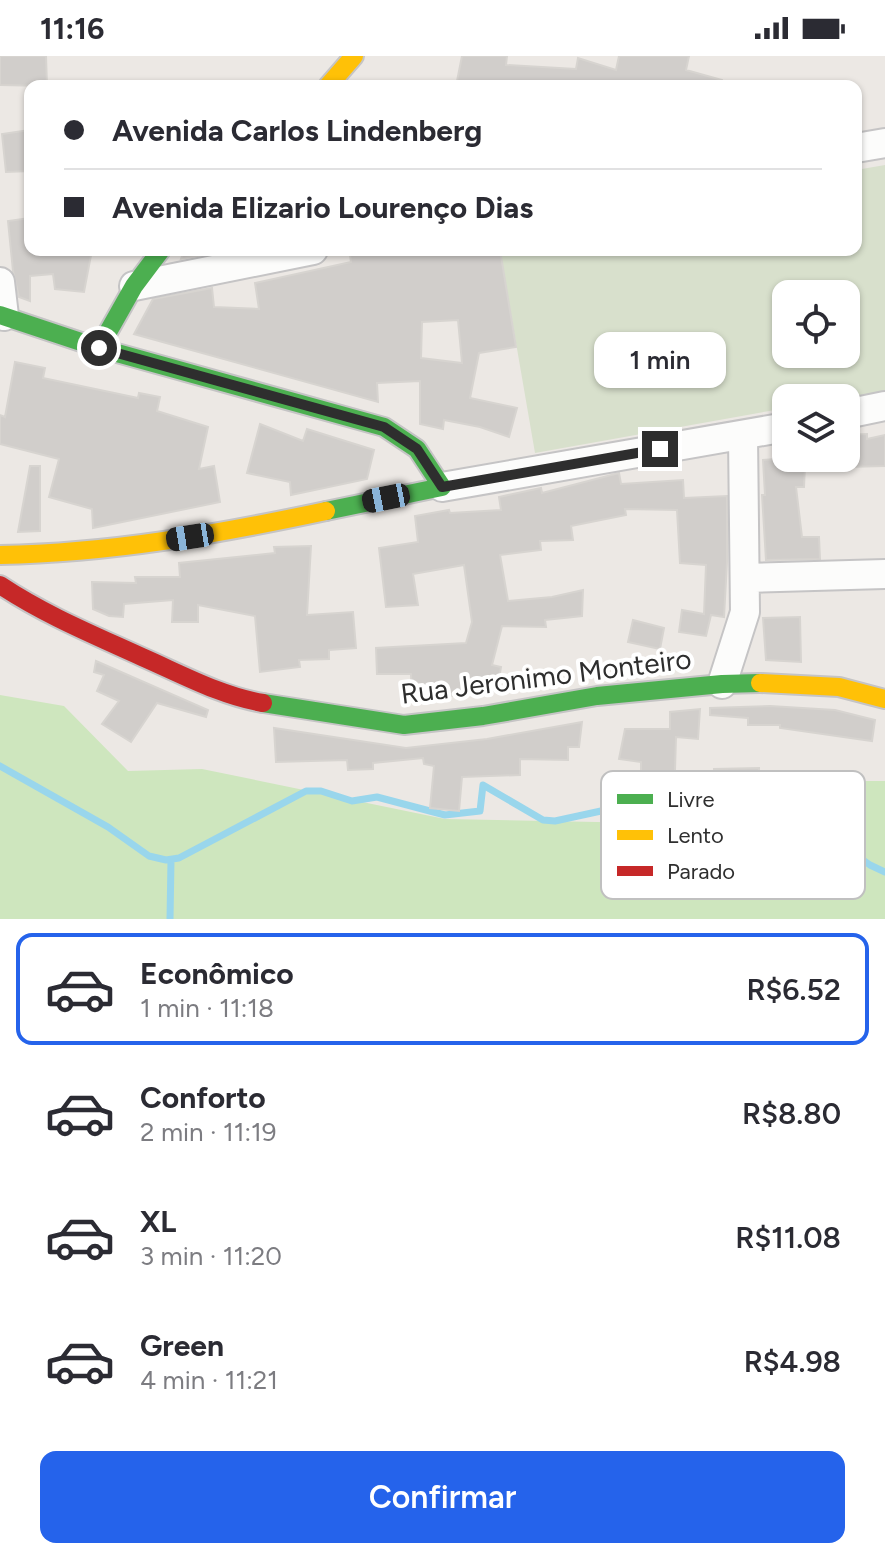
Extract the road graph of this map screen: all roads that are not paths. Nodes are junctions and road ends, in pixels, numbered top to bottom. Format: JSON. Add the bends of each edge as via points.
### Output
{"nodes":[{"id":1,"x":354,"y":56,"type":"edge"},
{"id":2,"x":333,"y":80,"type":"edge"},
{"id":3,"x":885,"y":143,"type":"edge"},
{"id":4,"x":862,"y":147,"type":"edge"},
{"id":5,"x":156,"y":256,"type":"edge"},
{"id":6,"x":283,"y":256,"type":"edge"},
{"id":7,"x":0,"y":282,"type":"edge"},
{"id":8,"x":134,"y":286,"type":"junction"},
{"id":9,"x":2,"y":315,"type":"edge"},
{"id":10,"x":99,"y":348,"type":"junction"},
{"id":11,"x":885,"y":406,"type":"edge"},
{"id":12,"x":860,"y":411,"type":"edge"},
{"id":13,"x":772,"y":430,"type":"edge"},
{"id":14,"x":743,"y":436,"type":"junction"},
{"id":15,"x":442,"y":487,"type":"junction"},
{"id":16,"x":0,"y":555,"type":"edge"},
{"id":17,"x":885,"y":574,"type":"edge"},
{"id":18,"x":745,"y":578,"type":"junction"},
{"id":19,"x":0,"y":585,"type":"edge"},
{"id":20,"x":722,"y":684,"type":"junction"},
{"id":21,"x":885,"y":699,"type":"edge"}],
"edges":[{"from":1,"to":2,"type":"street"},
{"from":3,"to":4,"type":"street"},
{"from":5,"to":8,"type":"street"},
{"from":6,"to":8,"type":"street"},
{"from":7,"to":9,"type":"street"},
{"from":8,"to":10,"type":"street"},
{"from":9,"to":10,"type":"street"},
{"from":10,"to":15,"type":"street","via":[[384,427],[417,449]]},
{"from":11,"to":12,"type":"street"},
{"from":13,"to":14,"type":"street"},
{"from":14,"to":15,"type":"street"},
{"from":14,"to":18,"type":"street"},
{"from":15,"to":16,"type":"street","via":[[102,551]]},
{"from":17,"to":18,"type":"street"},
{"from":18,"to":20,"type":"street","via":[[745,612]]},
{"from":19,"to":20,"type":"street","name":"Rua Jeronimo Monteiro","via":[[33,607],[247,700],[404,725],[597,696]]},
{"from":20,"to":21,"type":"street","name":"Rua Jeronimo Monteiro","via":[[839,687]]}]}
